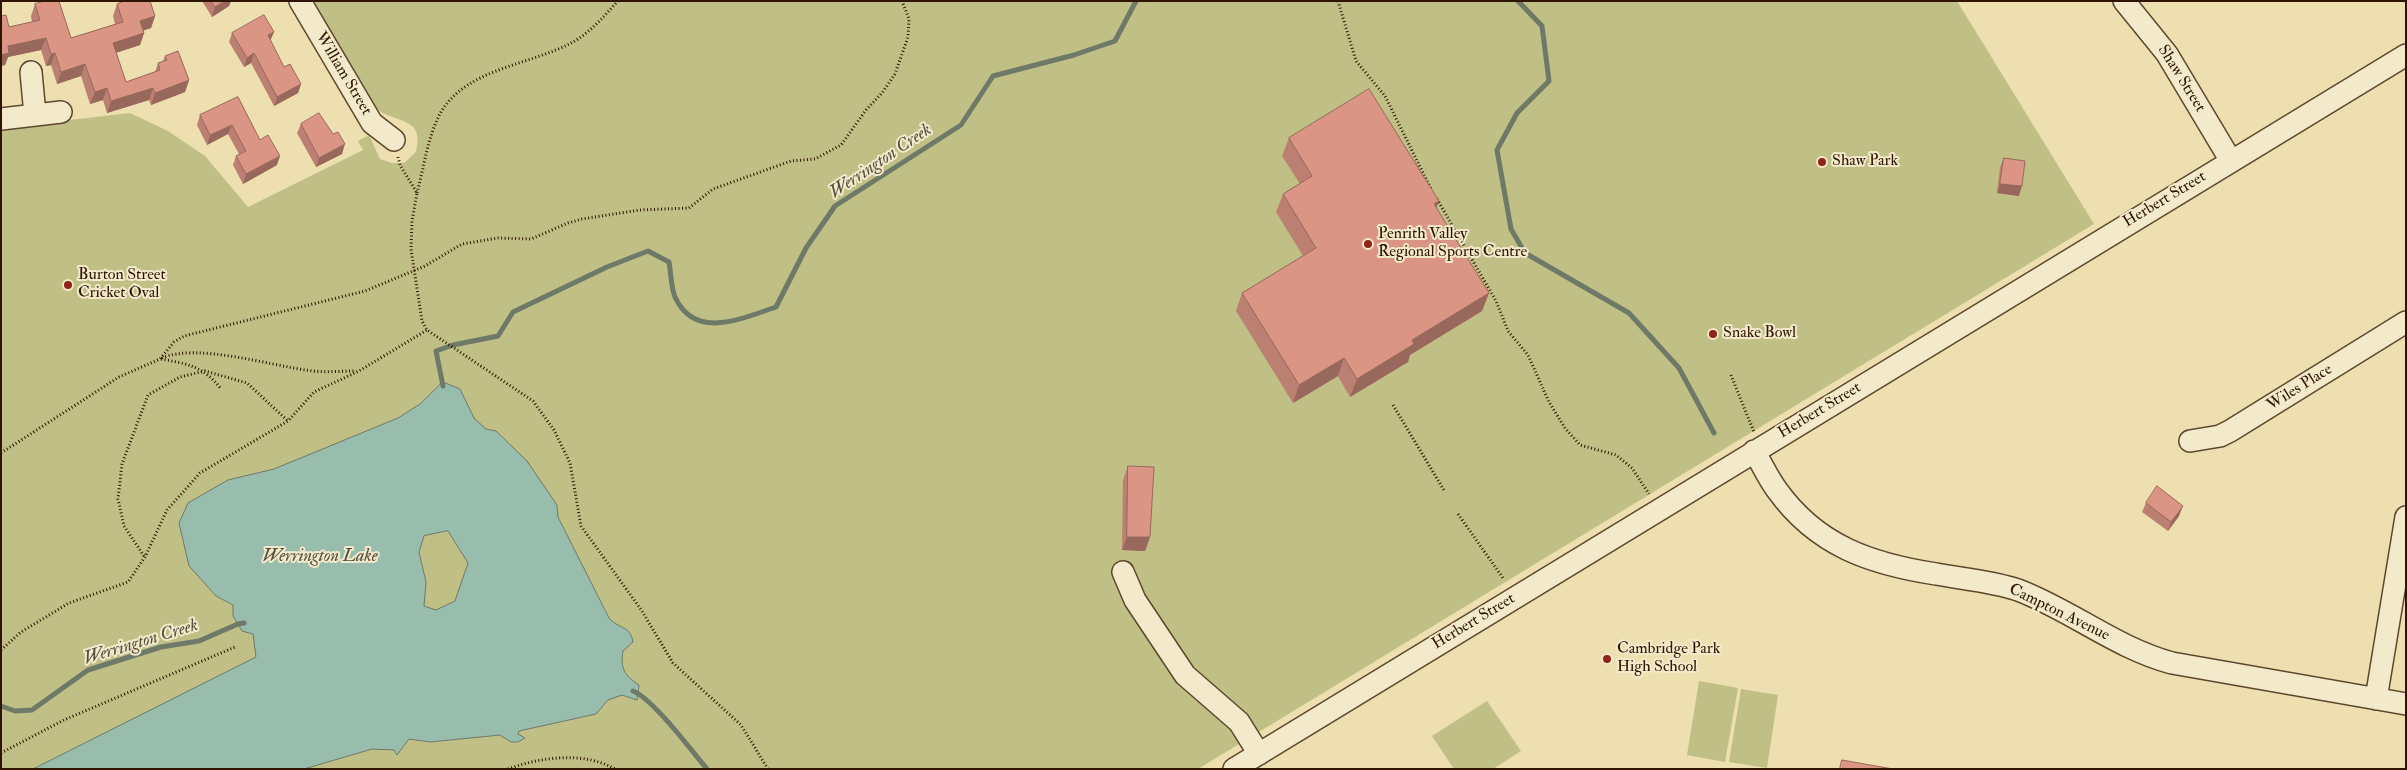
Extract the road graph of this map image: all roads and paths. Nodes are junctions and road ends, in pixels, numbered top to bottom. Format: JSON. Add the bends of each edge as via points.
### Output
{"nodes":[{"id":1,"x":300,"y":1,"type":"edge"},
{"id":2,"x":618,"y":1,"type":"edge"},
{"id":3,"x":902,"y":1,"type":"edge"},
{"id":4,"x":1338,"y":1,"type":"edge"},
{"id":5,"x":2124,"y":1,"type":"edge"},
{"id":6,"x":2406,"y":54,"type":"edge"},
{"id":7,"x":31,"y":72,"type":"dead end"},
{"id":8,"x":62,"y":112,"type":"dead end"},
{"id":9,"x":36,"y":115,"type":"junction"},
{"id":10,"x":1,"y":119,"type":"edge"},
{"id":11,"x":394,"y":140,"type":"joint"},
{"id":12,"x":2231,"y":161,"type":"junction"},
{"id":13,"x":417,"y":193,"type":"junction"},
{"id":14,"x":415,"y":270,"type":"junction"},
{"id":15,"x":2406,"y":322,"type":"edge"},
{"id":16,"x":427,"y":330,"type":"junction"},
{"id":17,"x":160,"y":359,"type":"junction"},
{"id":18,"x":205,"y":371,"type":"junction"},
{"id":19,"x":359,"y":371,"type":"junction"},
{"id":20,"x":1731,"y":374,"type":"dead end"},
{"id":21,"x":221,"y":389,"type":"dead end"},
{"id":22,"x":1392,"y":405,"type":"dead end"},
{"id":23,"x":288,"y":421,"type":"junction"},
{"id":24,"x":2190,"y":441,"type":"dead end"},
{"id":25,"x":1758,"y":448,"type":"junction"},
{"id":26,"x":1,"y":453,"type":"edge"},
{"id":27,"x":1445,"y":492,"type":"dead end"},
{"id":28,"x":1658,"y":509,"type":"junction"},
{"id":29,"x":1458,"y":514,"type":"dead end"},
{"id":30,"x":2406,"y":517,"type":"edge"},
{"id":31,"x":145,"y":557,"type":"junction"},
{"id":32,"x":1122,"y":572,"type":"dead end"},
{"id":33,"x":1503,"y":578,"type":"dead end"},
{"id":34,"x":235,"y":646,"type":"dead end"},
{"id":35,"x":1,"y":650,"type":"edge"},
{"id":36,"x":2376,"y":699,"type":"junction"},
{"id":37,"x":2406,"y":704,"type":"edge"},
{"id":38,"x":1,"y":753,"type":"edge"},
{"id":39,"x":1260,"y":754,"type":"junction"},
{"id":40,"x":508,"y":769,"type":"edge"},
{"id":41,"x":615,"y":769,"type":"edge"},
{"id":42,"x":768,"y":769,"type":"edge"},
{"id":43,"x":1234,"y":769,"type":"edge"}],
"edges":[{"from":1,"to":11,"type":"street","name":"William Street","via":[[372,123]]},
{"from":2,"to":13,"type":"path","via":[[587,33],[574,41],[489,74],[456,94],[441,112]]},
{"from":3,"to":14,"type":"path","via":[[909,19],[908,37],[895,74],[841,145],[815,159],[791,161],[713,190],[689,208],[640,210],[582,219],[532,239],[473,241],[451,249]]},
{"from":4,"to":28,"type":"path","via":[[1356,61],[1385,96],[1424,176],[1496,301],[1508,331],[1528,355],[1549,402],[1565,428],[1580,445],[1616,455],[1632,468]]},
{"from":5,"to":12,"type":"street","name":"Shaw Street","via":[[2167,54]]},
{"from":6,"to":12,"type":"street","name":"Herbert Street"},
{"from":7,"to":9,"type":"street"},
{"from":8,"to":9,"type":"street"},
{"from":9,"to":10,"type":"street"},
{"from":11,"to":13,"type":"path","via":[[400,165]]},
{"from":12,"to":25,"type":"street","name":"Herbert Street"},
{"from":13,"to":14,"type":"path","via":[[411,249]]},
{"from":14,"to":16,"type":"path","via":[[422,321]]},
{"from":14,"to":17,"type":"path","via":[[365,291],[184,336],[174,342]]},
{"from":15,"to":24,"type":"street","name":"Wiles Place","via":[[2230,431]]},
{"from":16,"to":19,"type":"path"},
{"from":16,"to":42,"type":"path","via":[[533,401],[544,415],[570,463],[581,526],[642,610],[673,663],[741,725]]},
{"from":17,"to":18,"type":"path"},
{"from":17,"to":19,"type":"path","via":[[180,354],[205,354],[309,371]]},
{"from":17,"to":26,"type":"path","via":[[119,377]]},
{"from":18,"to":21,"type":"path"},
{"from":18,"to":23,"type":"path","via":[[247,382]]},
{"from":18,"to":31,"type":"path","via":[[180,377],[148,395],[122,464],[118,499],[124,526]]},
{"from":19,"to":23,"type":"path","via":[[314,392]]},
{"from":20,"to":25,"type":"path"},
{"from":22,"to":27,"type":"path"},
{"from":23,"to":31,"type":"path","via":[[200,473],[167,510]]},
{"from":25,"to":28,"type":"street","name":"Herbert Street"},
{"from":25,"to":36,"type":"street","name":"Campton Avenue","via":[[1776,489],[1795,512],[1833,542],[1862,558],[1895,568],[2009,587],[2029,594],[2139,652],[2166,662]]},
{"from":28,"to":39,"type":"street","name":"Herbert Street"},
{"from":29,"to":33,"type":"path"},
{"from":30,"to":36,"type":"street"},
{"from":31,"to":35,"type":"path","via":[[128,582],[69,603],[21,632]]},
{"from":32,"to":39,"type":"street","via":[[1136,600],[1185,675],[1239,722]]},
{"from":34,"to":38,"type":"path","via":[[64,720]]},
{"from":36,"to":37,"type":"street","name":"Campton Avenue"},
{"from":39,"to":43,"type":"street","name":"Herbert Street"},
{"from":40,"to":41,"type":"path","via":[[544,758],[565,758],[606,764]]}]}
